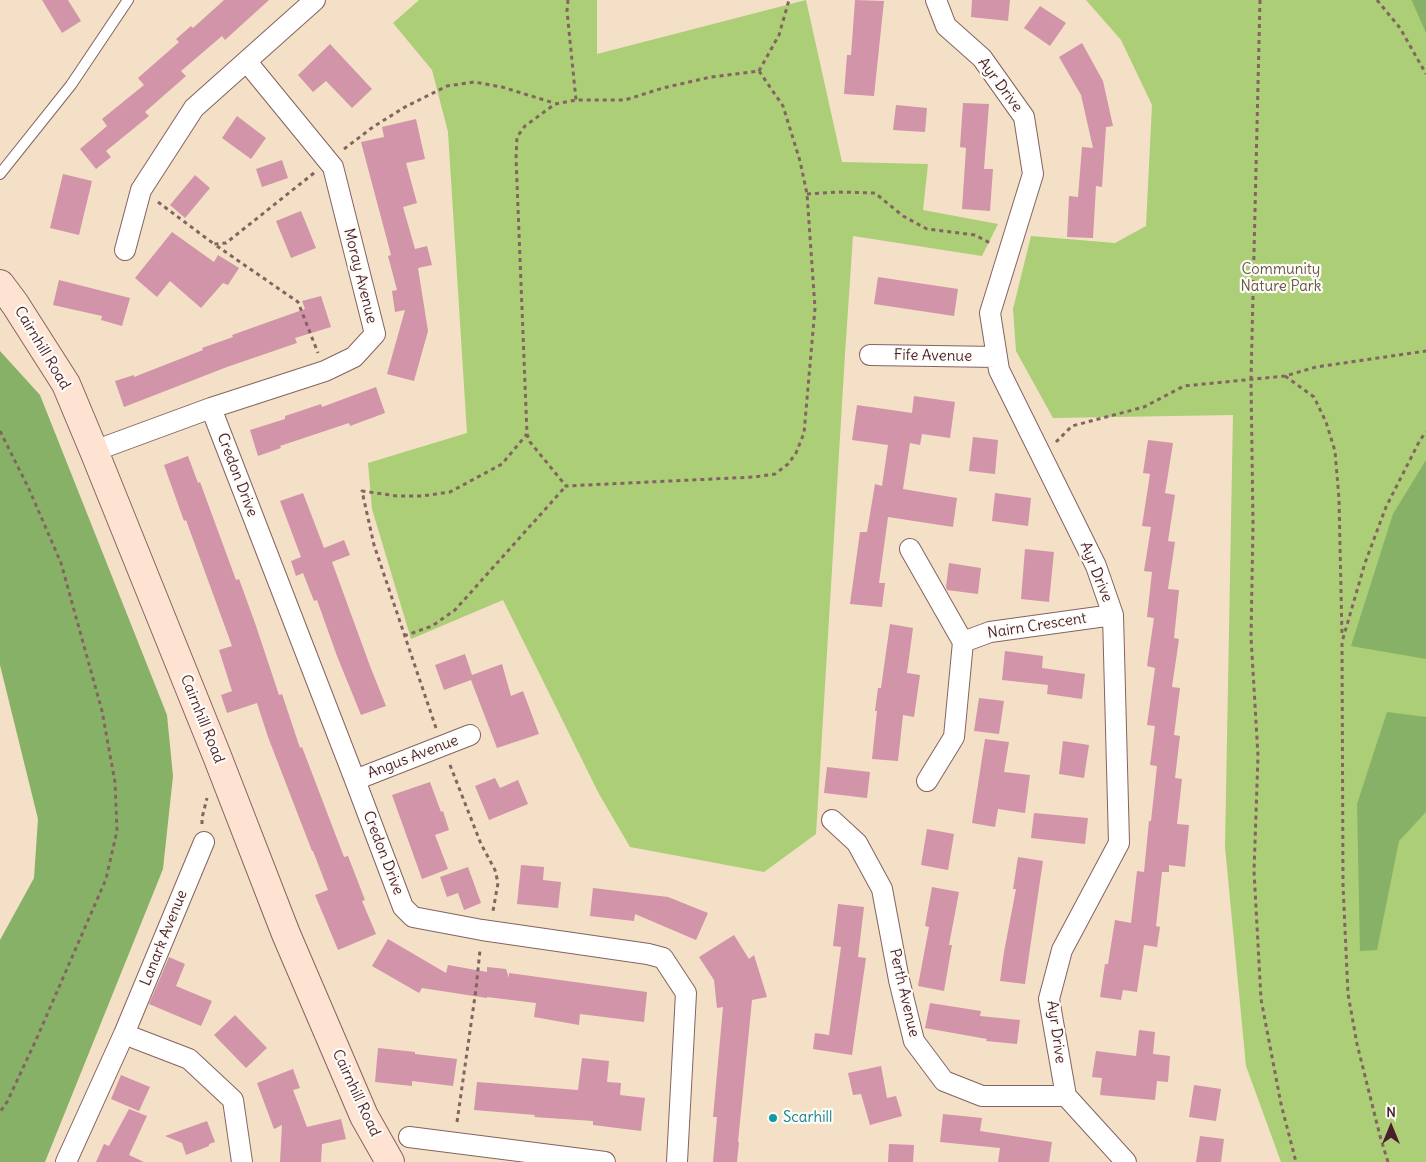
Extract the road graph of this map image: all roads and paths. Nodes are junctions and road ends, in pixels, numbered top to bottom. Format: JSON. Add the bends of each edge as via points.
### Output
{"nodes":[{"id":1,"x":128,"y":0,"type":"edge"},
{"id":2,"x":315,"y":0,"type":"edge"},
{"id":3,"x":568,"y":0,"type":"edge"},
{"id":4,"x":789,"y":0,"type":"edge"},
{"id":5,"x":936,"y":0,"type":"edge"},
{"id":6,"x":1260,"y":0,"type":"edge"},
{"id":7,"x":1377,"y":0,"type":"edge"},
{"id":8,"x":247,"y":62,"type":"junction"},
{"id":9,"x":759,"y":71,"type":"junction"},
{"id":10,"x":1426,"y":74,"type":"edge"},
{"id":11,"x":576,"y":100,"type":"junction"},
{"id":12,"x":0,"y":174,"type":"edge"},
{"id":13,"x":141,"y":190,"type":"junction"},
{"id":14,"x":808,"y":194,"type":"junction"},
{"id":15,"x":214,"y":244,"type":"dead end"},
{"id":16,"x":125,"y":250,"type":"dead end"},
{"id":17,"x":1008,"y":253,"type":"junction"},
{"id":18,"x":0,"y":284,"type":"edge"},
{"id":19,"x":1426,"y":351,"type":"edge"},
{"id":20,"x":870,"y":355,"type":"dead end"},
{"id":21,"x":997,"y":357,"type":"junction"},
{"id":22,"x":1285,"y":376,"type":"junction"},
{"id":23,"x":1251,"y":379,"type":"junction"},
{"id":24,"x":211,"y":408,"type":"junction"},
{"id":25,"x":0,"y":431,"type":"edge"},
{"id":26,"x":1426,"y":432,"type":"edge"},
{"id":27,"x":527,"y":434,"type":"junction"},
{"id":28,"x":94,"y":451,"type":"junction"},
{"id":29,"x":1041,"y":456,"type":"junction"},
{"id":30,"x":566,"y":486,"type":"junction"},
{"id":31,"x":910,"y":549,"type":"dead end"},
{"id":32,"x":1113,"y":615,"type":"junction"},
{"id":33,"x":404,"y":636,"type":"junction"},
{"id":34,"x":963,"y":642,"type":"junction"},
{"id":35,"x":1342,"y":642,"type":"junction"},
{"id":36,"x":470,"y":735,"type":"dead end"},
{"id":37,"x":442,"y":746,"type":"junction"},
{"id":38,"x":355,"y":780,"type":"junction"},
{"id":39,"x":927,"y":781,"type":"dead end"},
{"id":40,"x":832,"y":820,"type":"dead end"},
{"id":41,"x":204,"y":842,"type":"dead end"},
{"id":42,"x":124,"y":1034,"type":"junction"},
{"id":43,"x":1066,"y":1096,"type":"junction"},
{"id":44,"x":0,"y":1112,"type":"edge"},
{"id":45,"x":408,"y":1137,"type":"dead end"},
{"id":46,"x":66,"y":1162,"type":"edge"},
{"id":47,"x":242,"y":1162,"type":"edge"},
{"id":48,"x":390,"y":1162,"type":"edge"},
{"id":49,"x":605,"y":1162,"type":"edge"},
{"id":50,"x":678,"y":1162,"type":"edge"},
{"id":51,"x":1126,"y":1162,"type":"edge"},
{"id":52,"x":1296,"y":1162,"type":"edge"},
{"id":53,"x":1388,"y":1162,"type":"edge"}],
"edges":[{"from":1,"to":12,"type":"lane","via":[[71,85]]},
{"from":2,"to":8,"type":"street"},
{"from":3,"to":11,"type":"path"},
{"from":4,"to":9,"type":"path","via":[[779,35]]},
{"from":5,"to":17,"type":"street","name":"Ayr Drive","via":[[946,26],[982,58],[1024,117],[1032,174]]},
{"from":6,"to":23,"type":"path"},
{"from":7,"to":10,"type":"path","via":[[1400,28]]},
{"from":8,"to":13,"type":"street","via":[[194,108]]},
{"from":8,"to":24,"type":"street","name":"Moray Avenue","via":[[333,167],[375,334],[354,357],[325,371]]},
{"from":9,"to":11,"type":"path","via":[[711,77],[625,100]]},
{"from":9,"to":14,"type":"path","via":[[783,106]]},
{"from":11,"to":27,"type":"path","via":[[554,104],[525,126],[517,137]]},
{"from":13,"to":15,"type":"path"},
{"from":13,"to":16,"type":"street"},
{"from":14,"to":17,"type":"path","via":[[875,193],[903,216],[927,229],[975,235]]},
{"from":14,"to":30,"type":"path","via":[[815,308],[804,433],[788,464],[775,474],[754,477]]},
{"from":17,"to":21,"type":"street","name":"Ayr Drive","via":[[990,313]]},
{"from":18,"to":28,"type":"main road","name":"Cairnhill Road","via":[[66,384]]},
{"from":19,"to":22,"type":"path","via":[[1316,367]]},
{"from":20,"to":21,"type":"street","name":"Fife Avenue"},
{"from":21,"to":29,"type":"street","name":"Ayr Drive","via":[[999,370]]},
{"from":22,"to":23,"type":"path"},
{"from":22,"to":35,"type":"path","via":[[1314,397],[1335,450]]},
{"from":23,"to":29,"type":"path","via":[[1184,386],[1144,407],[1072,426]]},
{"from":23,"to":52,"type":"path","via":[[1253,524],[1250,637],[1258,756],[1254,871],[1261,999]]},
{"from":24,"to":28,"type":"street","name":"Moray Avenue"},
{"from":24,"to":38,"type":"street","name":"Credon Drive"},
{"from":25,"to":44,"type":"path","via":[[61,563],[102,711],[115,782],[117,832],[106,879],[36,1040]]},
{"from":26,"to":35,"type":"path","via":[[1386,507],[1365,563]]},
{"from":27,"to":30,"type":"path"},
{"from":27,"to":33,"type":"path","via":[[502,464],[450,492],[397,496],[362,490],[374,545]]},
{"from":28,"to":48,"type":"main road","name":"Cairnhill Road","via":[[286,934],[364,1116]]},
{"from":29,"to":32,"type":"street","name":"Ayr Drive","via":[[1096,566]]},
{"from":30,"to":33,"type":"path","via":[[455,610],[432,626]]},
{"from":31,"to":34,"type":"street"},
{"from":32,"to":34,"type":"street","name":"Nairn Crescent","via":[[990,632]]},
{"from":32,"to":43,"type":"street","name":"Ayr Drive","via":[[1119,843],[1062,950],[1050,999]]},
{"from":33,"to":37,"type":"path"},
{"from":34,"to":39,"type":"street","via":[[954,737]]},
{"from":35,"to":53,"type":"path","via":[[1343,885],[1348,994],[1357,1044]]},
{"from":36,"to":37,"type":"street","name":"Angus Avenue"},
{"from":37,"to":38,"type":"street","name":"Angus Avenue"},
{"from":38,"to":50,"type":"street","name":"Credon Drive","via":[[403,907],[413,917],[663,958],[686,993]]},
{"from":40,"to":43,"type":"street","name":"Perth Avenue","via":[[857,843],[882,889],[914,1041],[944,1081],[982,1096]]},
{"from":41,"to":42,"type":"street","name":"Lanark Avenue"},
{"from":42,"to":46,"type":"street","name":"Lanark Avenue"},
{"from":42,"to":47,"type":"street","via":[[189,1059],[234,1100]]},
{"from":43,"to":51,"type":"street"},
{"from":45,"to":49,"type":"street"}]}
